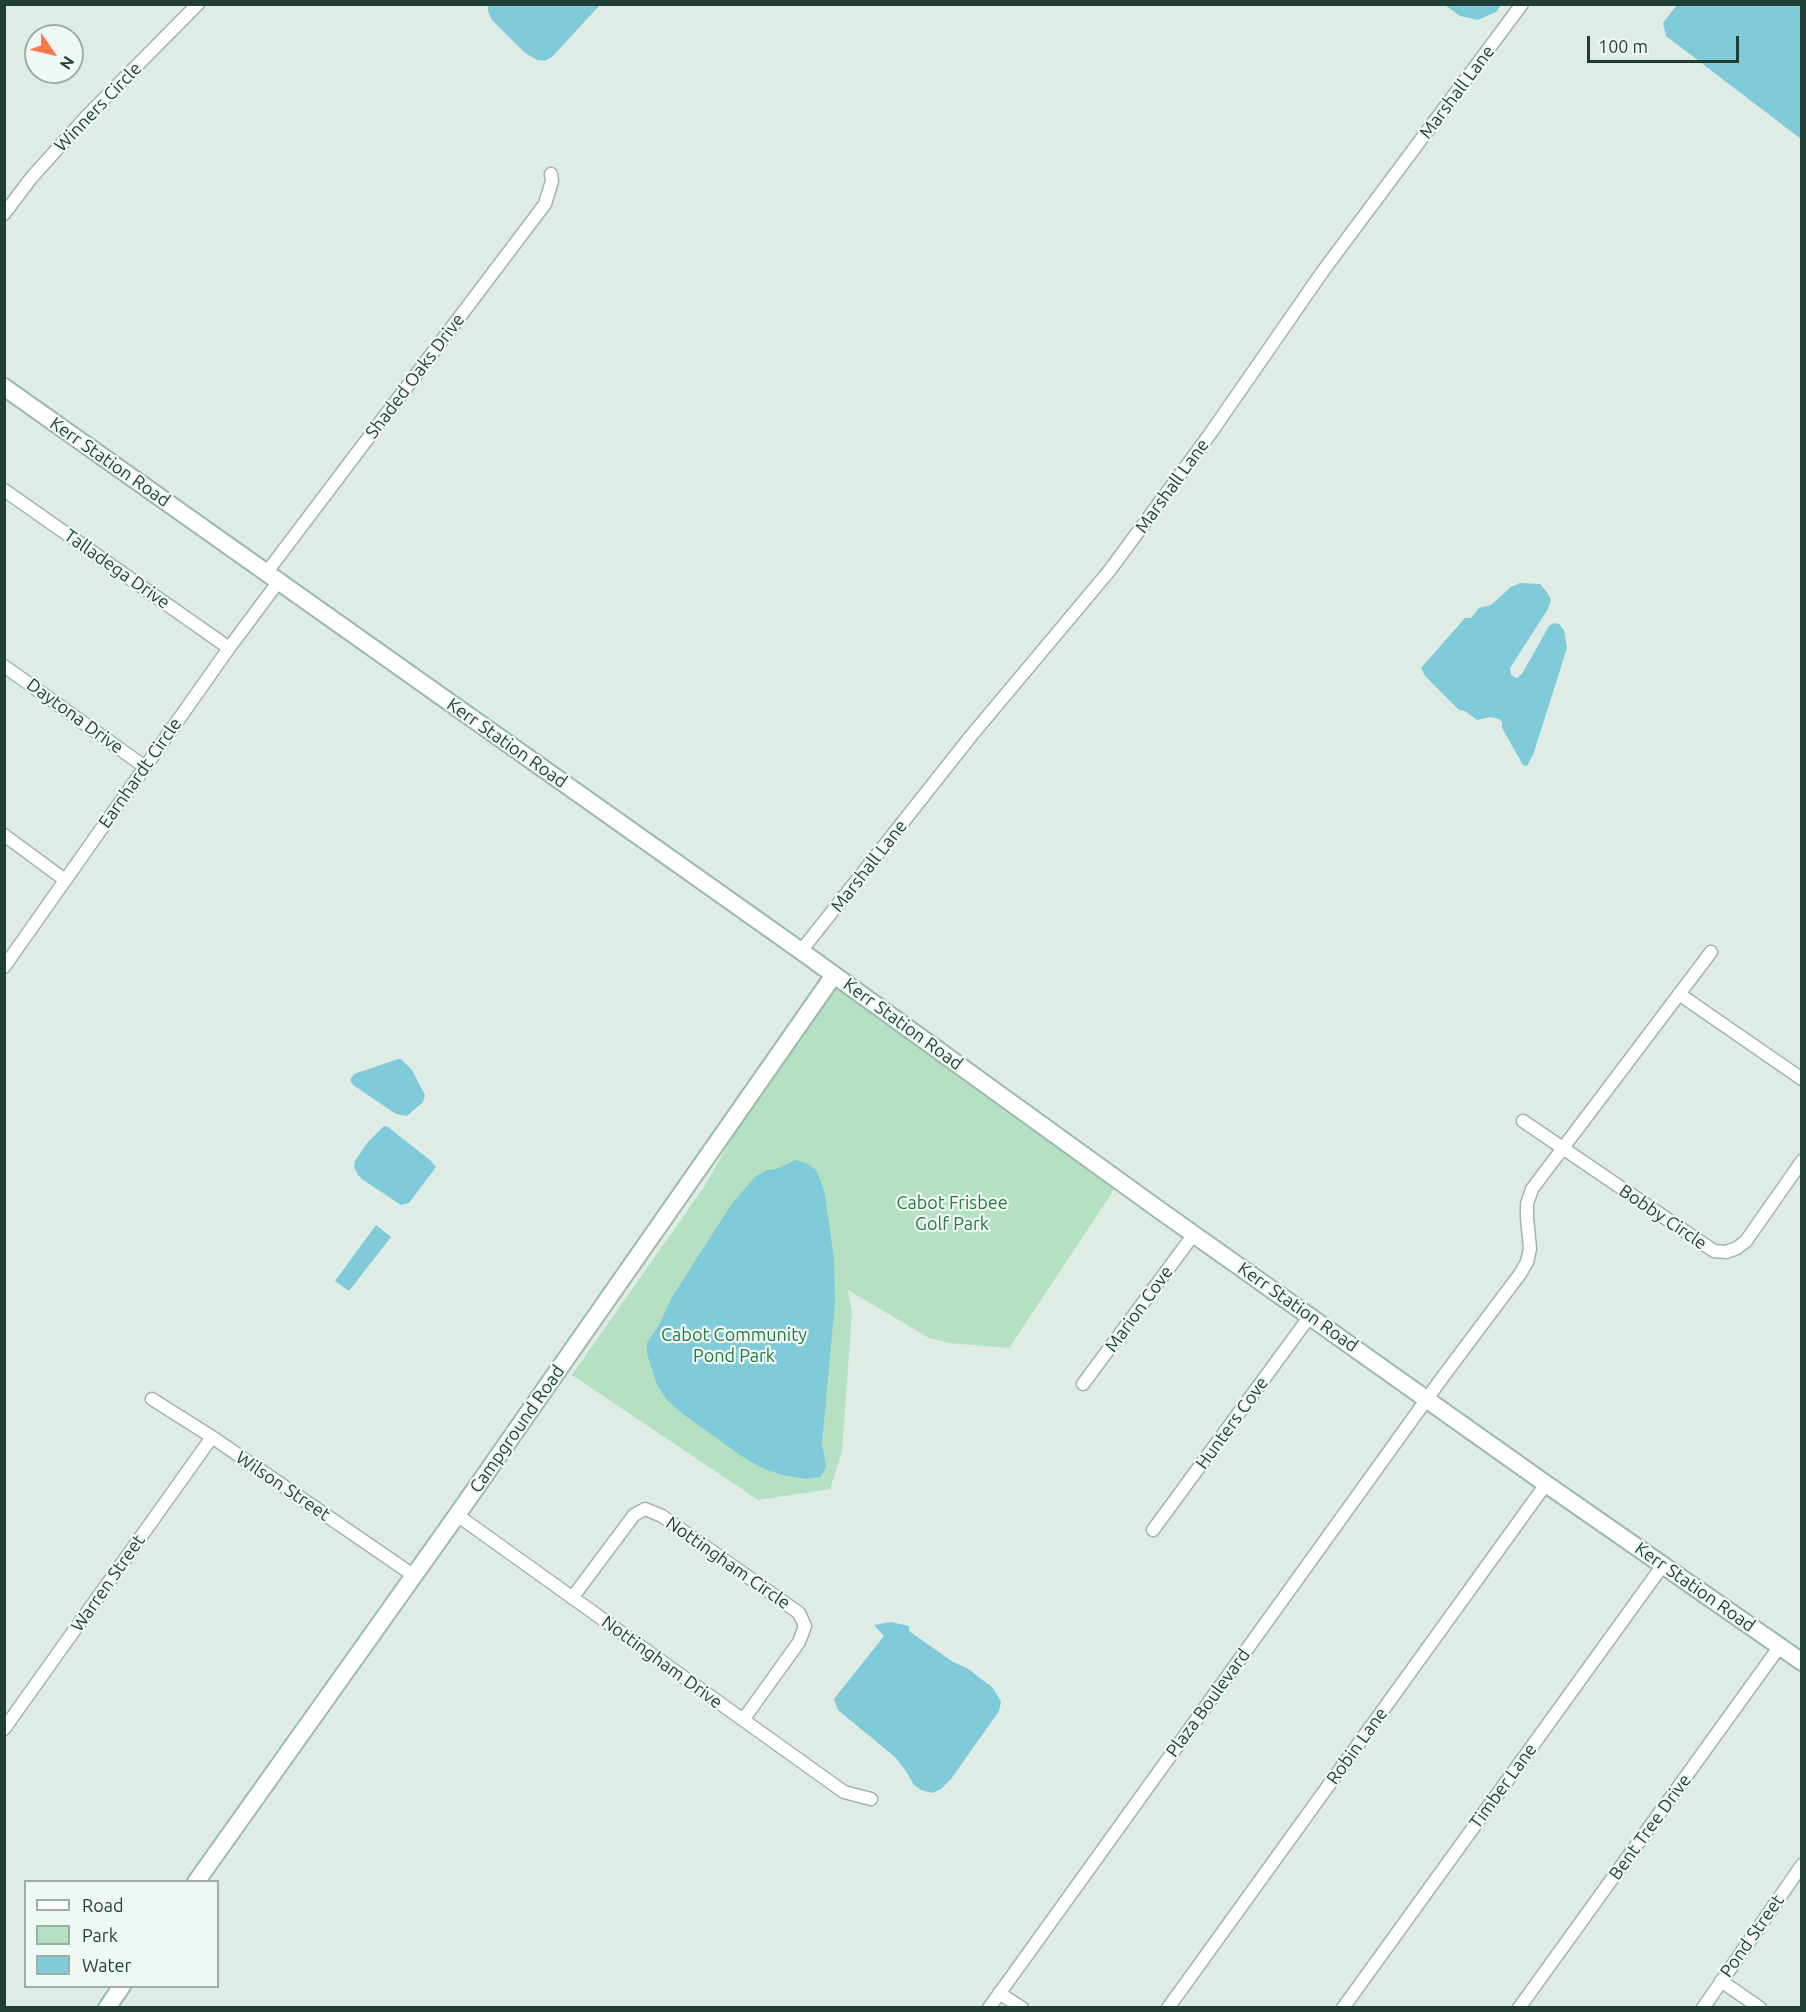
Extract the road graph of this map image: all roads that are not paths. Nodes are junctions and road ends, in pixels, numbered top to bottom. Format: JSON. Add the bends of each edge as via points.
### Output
{"nodes":[{"id":1,"x":198,"y":4,"type":"edge"},
{"id":2,"x":1522,"y":4,"type":"edge"},
{"id":3,"x":550,"y":174,"type":"dead end"},
{"id":4,"x":4,"y":214,"type":"edge"},
{"id":5,"x":4,"y":387,"type":"edge"},
{"id":6,"x":4,"y":490,"type":"edge"},
{"id":7,"x":273,"y":577,"type":"junction"},
{"id":8,"x":229,"y":648,"type":"junction"},
{"id":9,"x":4,"y":666,"type":"edge"},
{"id":10,"x":145,"y":767,"type":"junction"},
{"id":11,"x":4,"y":835,"type":"edge"},
{"id":12,"x":65,"y":879,"type":"junction"},
{"id":13,"x":801,"y":951,"type":"junction"},
{"id":14,"x":1711,"y":952,"type":"dead end"},
{"id":15,"x":4,"y":967,"type":"edge"},
{"id":16,"x":834,"y":975,"type":"junction"},
{"id":17,"x":1679,"y":994,"type":"junction"},
{"id":18,"x":1802,"y":1079,"type":"edge"},
{"id":19,"x":1523,"y":1121,"type":"dead end"},
{"id":20,"x":1563,"y":1148,"type":"junction"},
{"id":21,"x":1802,"y":1161,"type":"edge"},
{"id":22,"x":1194,"y":1234,"type":"junction"},
{"id":23,"x":1310,"y":1316,"type":"junction"},
{"id":24,"x":1083,"y":1384,"type":"dead end"},
{"id":25,"x":152,"y":1399,"type":"dead end"},
{"id":26,"x":1427,"y":1400,"type":"junction"},
{"id":27,"x":212,"y":1437,"type":"junction"},
{"id":28,"x":1546,"y":1484,"type":"junction"},
{"id":29,"x":457,"y":1515,"type":"junction"},
{"id":30,"x":1153,"y":1530,"type":"dead end"},
{"id":31,"x":1663,"y":1565,"type":"junction"},
{"id":32,"x":413,"y":1575,"type":"junction"},
{"id":33,"x":572,"y":1598,"type":"junction"},
{"id":34,"x":1780,"y":1646,"type":"junction"},
{"id":35,"x":1802,"y":1662,"type":"edge"},
{"id":36,"x":743,"y":1720,"type":"junction"},
{"id":37,"x":4,"y":1729,"type":"edge"},
{"id":38,"x":871,"y":1799,"type":"dead end"},
{"id":39,"x":1802,"y":1865,"type":"edge"},
{"id":40,"x":197,"y":1880,"type":"edge"},
{"id":41,"x":1721,"y":1981,"type":"junction"},
{"id":42,"x":121,"y":1988,"type":"edge"},
{"id":43,"x":999,"y":1993,"type":"junction"},
{"id":44,"x":107,"y":2007,"type":"edge"},
{"id":45,"x":989,"y":2007,"type":"edge"},
{"id":46,"x":1022,"y":2007,"type":"edge"},
{"id":47,"x":1168,"y":2007,"type":"edge"},
{"id":48,"x":1343,"y":2007,"type":"edge"},
{"id":49,"x":1519,"y":2007,"type":"edge"},
{"id":50,"x":1703,"y":2007,"type":"edge"},
{"id":51,"x":1760,"y":2007,"type":"edge"}],
"edges":[{"from":1,"to":4,"type":"street","name":"Winners Circle","via":[[87,116]]},
{"from":2,"to":13,"type":"street","name":"Marshall Lane","via":[[1323,272],[1110,570]]},
{"from":3,"to":7,"type":"street","name":"Shaded Oaks Drive","via":[[552,181],[545,204]]},
{"from":5,"to":7,"type":"street","name":"Kerr Station Road"},
{"from":6,"to":8,"type":"street","name":"Talladega Drive"},
{"from":7,"to":8,"type":"street","name":"Earnhardt Circle"},
{"from":7,"to":13,"type":"street","name":"Kerr Station Road"},
{"from":8,"to":10,"type":"street","name":"Earnhardt Circle"},
{"from":9,"to":10,"type":"street","name":"Daytona Drive"},
{"from":10,"to":12,"type":"street","name":"Earnhardt Circle"},
{"from":11,"to":12,"type":"street"},
{"from":12,"to":15,"type":"street","name":"Earnhardt Circle"},
{"from":13,"to":16,"type":"street","name":"Kerr Station Road"},
{"from":14,"to":17,"type":"street","name":"Plaza Boulevard"},
{"from":16,"to":22,"type":"street","name":"Kerr Station Road"},
{"from":16,"to":29,"type":"street","name":"Campground Road"},
{"from":17,"to":18,"type":"street"},
{"from":17,"to":20,"type":"street","name":"Plaza Boulevard"},
{"from":19,"to":20,"type":"street","name":"Bobby Circle"},
{"from":20,"to":21,"type":"street","name":"Bobby Circle","via":[[1702,1244],[1726,1252],[1746,1241]]},
{"from":20,"to":26,"type":"street","name":"Plaza Boulevard","via":[[1532,1189],[1527,1204],[1527,1262]]},
{"from":22,"to":23,"type":"street","name":"Kerr Station Road"},
{"from":22,"to":24,"type":"street","name":"Marion Cove"},
{"from":23,"to":26,"type":"street","name":"Kerr Station Road"},
{"from":23,"to":30,"type":"street","name":"Hunters Cove"},
{"from":25,"to":27,"type":"street","name":"Wilson Street"},
{"from":26,"to":28,"type":"street","name":"Kerr Station Road"},
{"from":26,"to":43,"type":"street","name":"Plaza Boulevard"},
{"from":27,"to":32,"type":"street","name":"Wilson Street"},
{"from":27,"to":37,"type":"street","name":"Warren Street"},
{"from":28,"to":31,"type":"street","name":"Kerr Station Road"},
{"from":28,"to":47,"type":"street","name":"Robin Lane"},
{"from":29,"to":32,"type":"street","name":"Campground Road"},
{"from":29,"to":33,"type":"street","name":"Nottingham Drive"},
{"from":31,"to":34,"type":"street","name":"Kerr Station Road"},
{"from":31,"to":48,"type":"street","name":"Timber Lane"},
{"from":32,"to":40,"type":"street","name":"Campground Road"},
{"from":33,"to":36,"type":"street","name":"Nottingham Drive"},
{"from":33,"to":36,"type":"street","name":"Nottingham Circle","via":[[634,1515],[645,1509],[662,1516],[800,1613],[805,1626],[799,1642]]},
{"from":34,"to":35,"type":"street","name":"Kerr Station Road"},
{"from":34,"to":49,"type":"street","name":"Bent Tree Drive"},
{"from":36,"to":38,"type":"street","name":"Nottingham Drive","via":[[844,1792]]},
{"from":39,"to":41,"type":"street","name":"Pond Street"},
{"from":41,"to":50,"type":"street","name":"Pond Street"},
{"from":41,"to":51,"type":"street"},
{"from":42,"to":44,"type":"street"},
{"from":43,"to":45,"type":"street","name":"Plaza Boulevard"},
{"from":43,"to":46,"type":"street"}]}
